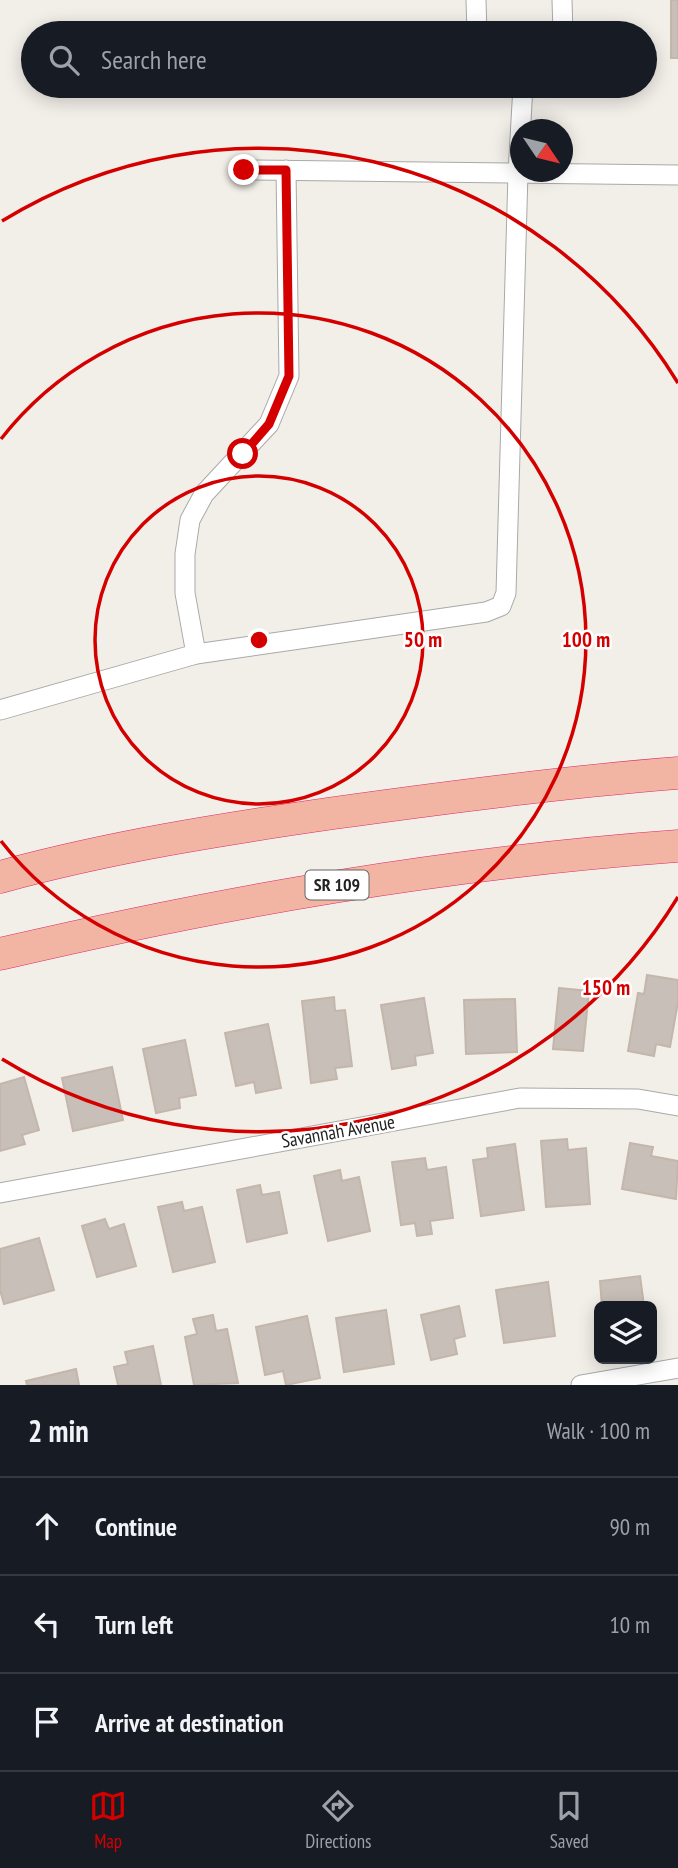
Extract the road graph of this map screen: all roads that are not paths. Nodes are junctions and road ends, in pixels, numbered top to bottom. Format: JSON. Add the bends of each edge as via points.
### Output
{"nodes":[{"id":1,"x":476,"y":0,"type":"edge"},
{"id":2,"x":562,"y":0,"type":"edge"},
{"id":3,"x":477,"y":21,"type":"edge"},
{"id":4,"x":563,"y":21,"type":"edge"},
{"id":5,"x":522,"y":98,"type":"edge"},
{"id":6,"x":521,"y":119,"type":"edge"},
{"id":7,"x":244,"y":170,"type":"dead end"},
{"id":8,"x":286,"y":170,"type":"junction"},
{"id":9,"x":510,"y":173,"type":"edge"},
{"id":10,"x":573,"y":173,"type":"edge"},
{"id":11,"x":678,"y":174,"type":"edge"},
{"id":12,"x":518,"y":182,"type":"edge"},
{"id":13,"x":196,"y":654,"type":"junction"},
{"id":14,"x":0,"y":710,"type":"edge"},
{"id":15,"x":678,"y":773,"type":"edge"},
{"id":16,"x":678,"y":846,"type":"edge"},
{"id":17,"x":0,"y":877,"type":"edge"},
{"id":18,"x":0,"y":954,"type":"edge"},
{"id":19,"x":678,"y":1106,"type":"edge"},
{"id":20,"x":0,"y":1193,"type":"edge"},
{"id":21,"x":678,"y":1368,"type":"edge"},
{"id":22,"x":581,"y":1385,"type":"edge"}],
"edges":[{"from":1,"to":3,"type":"street"},
{"from":2,"to":4,"type":"street"},
{"from":5,"to":6,"type":"street"},
{"from":7,"to":8,"type":"street"},
{"from":8,"to":9,"type":"street"},
{"from":8,"to":13,"type":"street","via":[[289,376],[269,424],[204,494],[190,520],[185,593]]},
{"from":10,"to":11,"type":"street"},
{"from":12,"to":13,"type":"street","via":[[506,593],[501,606],[486,612]]},
{"from":13,"to":14,"type":"street"},
{"from":15,"to":17,"type":"highway","via":[[412,802],[238,827]]},
{"from":16,"to":18,"type":"highway","number":"SR 109","via":[[431,870],[290,892]]},
{"from":19,"to":20,"type":"street","name":"Savannah Avenue","via":[[638,1099],[520,1098]]},
{"from":21,"to":22,"type":"street"}]}
